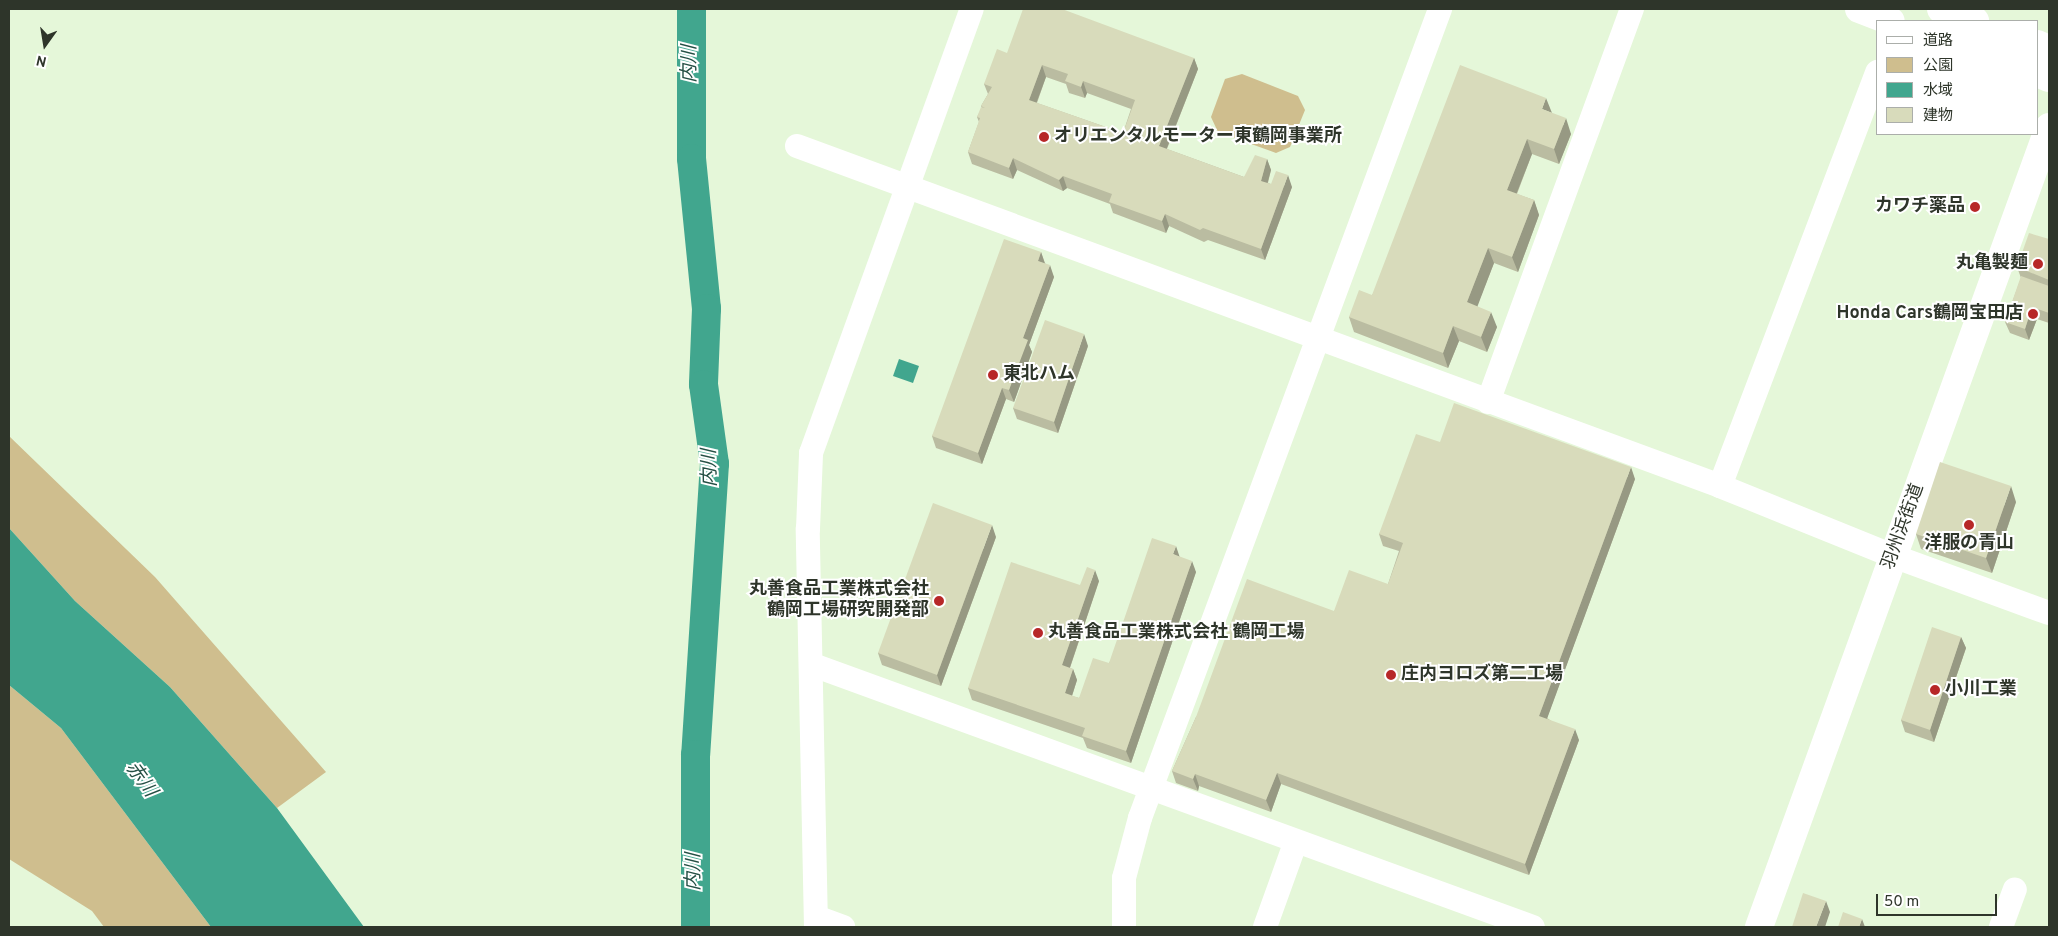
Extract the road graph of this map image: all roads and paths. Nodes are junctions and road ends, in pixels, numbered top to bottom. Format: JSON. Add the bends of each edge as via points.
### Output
{"nodes":[{"id":1,"x":972,"y":9,"type":"edge"},
{"id":2,"x":1440,"y":9,"type":"edge"},
{"id":3,"x":1632,"y":9,"type":"edge"},
{"id":4,"x":1859,"y":9,"type":"edge"},
{"id":5,"x":1941,"y":9,"type":"edge"},
{"id":6,"x":1888,"y":20,"type":"edge"},
{"id":7,"x":1972,"y":20,"type":"edge"},
{"id":8,"x":1876,"y":75,"type":"edge"},
{"id":9,"x":2049,"y":127,"type":"edge"},
{"id":10,"x":797,"y":146,"type":"dead end"},
{"id":11,"x":906,"y":188,"type":"junction"},
{"id":12,"x":1316,"y":340,"type":"junction"},
{"id":13,"x":1488,"y":402,"type":"junction"},
{"id":14,"x":1720,"y":486,"type":"junction"},
{"id":15,"x":1894,"y":556,"type":"junction"},
{"id":16,"x":2049,"y":613,"type":"edge"},
{"id":17,"x":813,"y":665,"type":"junction"},
{"id":18,"x":1151,"y":788,"type":"junction"},
{"id":19,"x":1296,"y":840,"type":"junction"},
{"id":20,"x":2015,"y":889,"type":"dead end"},
{"id":21,"x":816,"y":922,"type":"edge"},
{"id":22,"x":843,"y":927,"type":"edge"},
{"id":23,"x":1124,"y":927,"type":"edge"},
{"id":24,"x":1265,"y":927,"type":"edge"},
{"id":25,"x":1533,"y":927,"type":"edge"},
{"id":26,"x":1759,"y":927,"type":"edge"},
{"id":27,"x":2001,"y":927,"type":"edge"}],
"edges":[{"from":1,"to":11,"type":"street"},
{"from":2,"to":12,"type":"street"},
{"from":3,"to":13,"type":"street"},
{"from":4,"to":6,"type":"main road"},
{"from":5,"to":7,"type":"main road"},
{"from":8,"to":14,"type":"street"},
{"from":9,"to":15,"type":"main road","name":"羽州浜街道"},
{"from":10,"to":11,"type":"street"},
{"from":11,"to":12,"type":"street"},
{"from":11,"to":17,"type":"street","via":[[811,453],[808,529]]},
{"from":12,"to":13,"type":"street"},
{"from":12,"to":18,"type":"street"},
{"from":13,"to":14,"type":"street"},
{"from":14,"to":15,"type":"street"},
{"from":15,"to":16,"type":"street"},
{"from":15,"to":26,"type":"main road","name":"羽州浜街道"},
{"from":17,"to":18,"type":"street"},
{"from":17,"to":21,"type":"street"},
{"from":18,"to":19,"type":"street"},
{"from":18,"to":23,"type":"street","via":[[1124,878]]},
{"from":19,"to":24,"type":"street"},
{"from":19,"to":25,"type":"street"},
{"from":20,"to":27,"type":"street"},
{"from":21,"to":22,"type":"street"}]}
